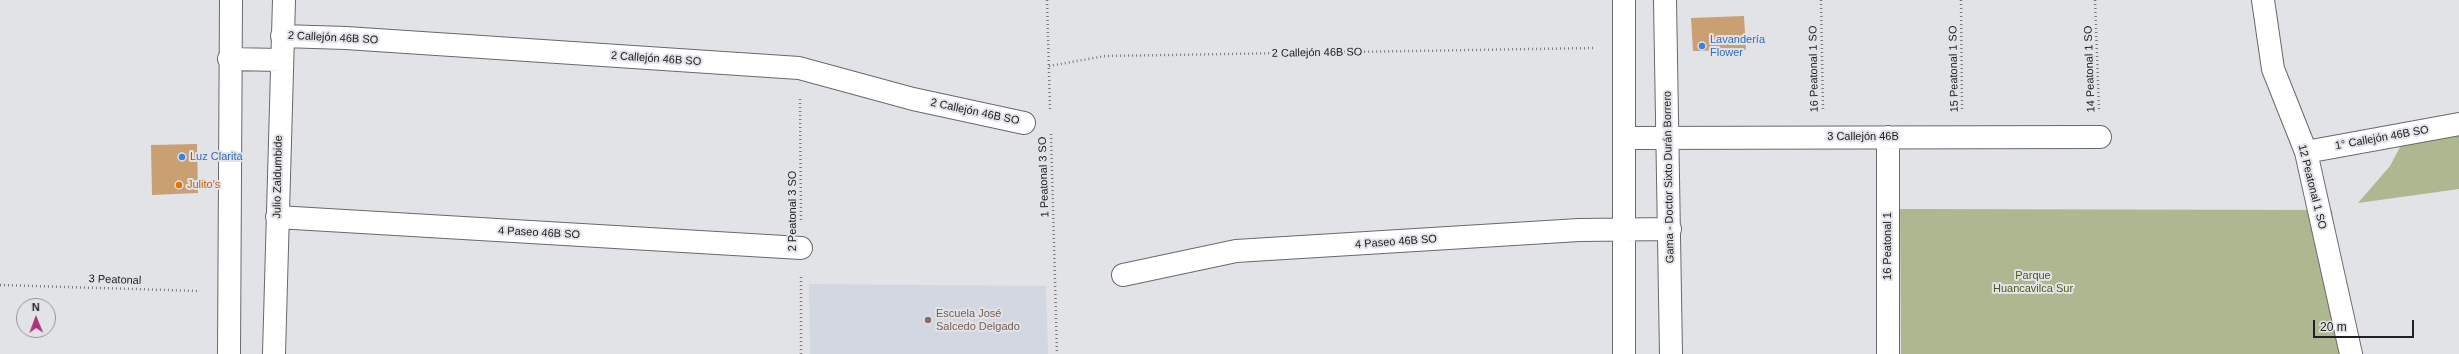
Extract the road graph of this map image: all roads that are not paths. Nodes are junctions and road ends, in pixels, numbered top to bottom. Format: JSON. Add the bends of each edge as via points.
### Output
{"nodes":[{"id":1,"x":230,"y":0,"type":"edge"},
{"id":2,"x":284,"y":0,"type":"edge"},
{"id":3,"x":1624,"y":0,"type":"edge"},
{"id":4,"x":1666,"y":0,"type":"edge"},
{"id":5,"x":2263,"y":0,"type":"edge"},
{"id":6,"x":282,"y":36,"type":"junction"},
{"id":7,"x":229,"y":59,"type":"junction"},
{"id":8,"x":281,"y":60,"type":"junction"},
{"id":9,"x":1024,"y":123,"type":"dead end"},
{"id":10,"x":2459,"y":124,"type":"edge"},
{"id":11,"x":2100,"y":137,"type":"road end"},
{"id":12,"x":1626,"y":138,"type":"junction"},
{"id":13,"x":1669,"y":138,"type":"junction"},
{"id":14,"x":1888,"y":138,"type":"junction"},
{"id":15,"x":2306,"y":152,"type":"junction"},
{"id":16,"x":277,"y":217,"type":"junction"},
{"id":17,"x":1670,"y":229,"type":"junction"},
{"id":18,"x":1625,"y":230,"type":"junction"},
{"id":19,"x":801,"y":248,"type":"road end"},
{"id":20,"x":1123,"y":275,"type":"dead end"},
{"id":21,"x":229,"y":354,"type":"edge"},
{"id":22,"x":274,"y":354,"type":"edge"},
{"id":23,"x":1624,"y":354,"type":"edge"},
{"id":24,"x":1671,"y":354,"type":"edge"},
{"id":25,"x":1888,"y":354,"type":"edge"},
{"id":26,"x":2350,"y":354,"type":"edge"}],
"edges":[{"from":1,"to":7,"type":"street"},
{"from":2,"to":6,"type":"street","name":"Julio Zaldumbide"},
{"from":3,"to":12,"type":"street"},
{"from":4,"to":13,"type":"street","name":"Gama - Doctor Sixto Durán Borrero"},
{"from":5,"to":15,"type":"street","name":"12 Peatonal 1 SO","via":[[2273,69]]},
{"from":6,"to":8,"type":"street","name":"Julio Zaldumbide"},
{"from":6,"to":9,"type":"street","name":"2 Callejón 46B SO","via":[[799,68],[913,99]]},
{"from":7,"to":8,"type":"street"},
{"from":7,"to":21,"type":"street"},
{"from":8,"to":16,"type":"street","name":"Julio Zaldumbide"},
{"from":10,"to":15,"type":"street","name":"1° Callejón 46B SO"},
{"from":11,"to":14,"type":"street","name":"3 Callejón 46B"},
{"from":12,"to":13,"type":"street","name":"3 Callejón 46B"},
{"from":12,"to":18,"type":"street"},
{"from":13,"to":14,"type":"street","name":"3 Callejón 46B"},
{"from":13,"to":17,"type":"street","name":"Gama - Doctor Sixto Durán Borrero"},
{"from":14,"to":25,"type":"street","name":"16 Peatonal 1"},
{"from":15,"to":26,"type":"street","name":"12 Peatonal 1 SO"},
{"from":16,"to":19,"type":"street","name":"4 Paseo 46B SO"},
{"from":16,"to":22,"type":"street","name":"Julio Zaldumbide"},
{"from":17,"to":18,"type":"street","name":"4 Paseo 46B SO"},
{"from":17,"to":24,"type":"street","name":"Gama - Doctor Sixto Durán Borrero"},
{"from":18,"to":20,"type":"street","name":"4 Paseo 46B SO","via":[[1580,230],[1236,251]]},
{"from":18,"to":23,"type":"street"}]}
